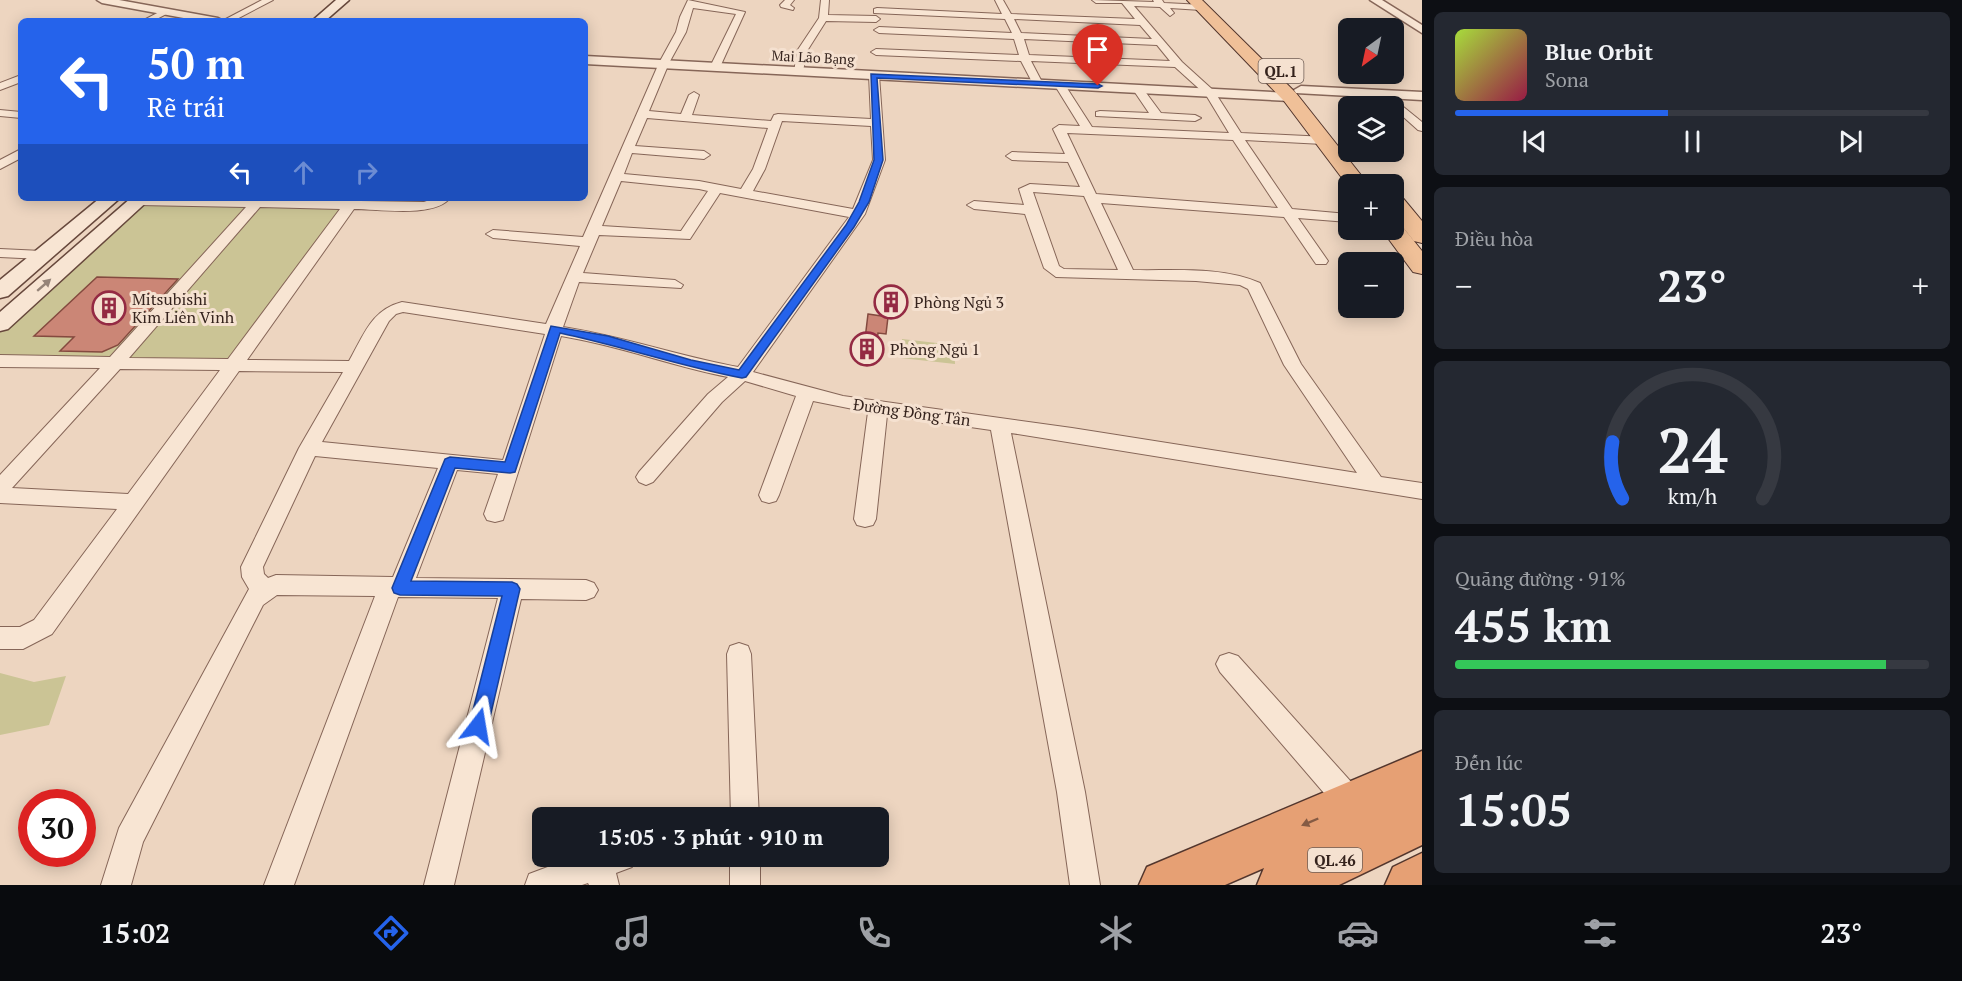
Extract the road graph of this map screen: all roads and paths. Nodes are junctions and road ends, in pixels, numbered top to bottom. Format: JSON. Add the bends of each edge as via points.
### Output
{"nodes":[{"id":1,"x":102,"y":0,"type":"edge"},
{"id":2,"x":268,"y":0,"type":"edge"},
{"id":3,"x":343,"y":0,"type":"edge"},
{"id":4,"x":825,"y":0,"type":"edge"},
{"id":5,"x":875,"y":0,"type":"edge"},
{"id":6,"x":999,"y":0,"type":"edge"},
{"id":7,"x":1096,"y":0,"type":"edge"},
{"id":8,"x":1375,"y":0,"type":"edge"},
{"id":9,"x":1125,"y":1,"type":"edge"},
{"id":10,"x":691,"y":2,"type":"edge"},
{"id":11,"x":1201,"y":2,"type":"edge"},
{"id":12,"x":1160,"y":3,"type":"edge"},
{"id":13,"x":166,"y":12,"type":"junction"},
{"id":14,"x":1170,"y":13,"type":"dead end"},
{"id":15,"x":877,"y":15,"type":"junction"},
{"id":16,"x":1007,"y":16,"type":"junction"},
{"id":17,"x":153,"y":18,"type":"edge"},
{"id":18,"x":201,"y":18,"type":"edge"},
{"id":19,"x":232,"y":18,"type":"edge"},
{"id":20,"x":322,"y":18,"type":"edge"},
{"id":21,"x":823,"y":18,"type":"junction"},
{"id":22,"x":1142,"y":22,"type":"junction"},
{"id":23,"x":879,"y":30,"type":"junction"},
{"id":24,"x":1422,"y":30,"type":"edge"},
{"id":25,"x":1018,"y":36,"type":"junction"},
{"id":26,"x":1159,"y":42,"type":"junction"},
{"id":27,"x":876,"y":52,"type":"junction"},
{"id":28,"x":1026,"y":58,"type":"junction"},
{"id":29,"x":588,"y":60,"type":"edge"},
{"id":30,"x":664,"y":63,"type":"junction"},
{"id":31,"x":1178,"y":64,"type":"junction"},
{"id":32,"x":715,"y":67,"type":"junction"},
{"id":33,"x":798,"y":72,"type":"junction"},
{"id":34,"x":876,"y":75,"type":"junction"},
{"id":35,"x":18,"y":79,"type":"edge"},
{"id":36,"x":1037,"y":82,"type":"junction"},
{"id":37,"x":1059,"y":84,"type":"junction"},
{"id":38,"x":0,"y":87,"type":"edge"},
{"id":39,"x":1137,"y":88,"type":"junction"},
{"id":40,"x":1210,"y":93,"type":"junction"},
{"id":41,"x":1296,"y":93,"type":"junction"},
{"id":42,"x":694,"y":95,"type":"dead end"},
{"id":43,"x":1385,"y":95,"type":"junction"},
{"id":44,"x":1422,"y":96,"type":"edge"},
{"id":45,"x":783,"y":105,"type":"dead end"},
{"id":46,"x":0,"y":113,"type":"edge"},
{"id":47,"x":18,"y":114,"type":"edge"},
{"id":48,"x":643,"y":114,"type":"junction"},
{"id":49,"x":1100,"y":114,"type":"dead end"},
{"id":50,"x":1157,"y":116,"type":"junction"},
{"id":51,"x":685,"y":117,"type":"junction"},
{"id":52,"x":1195,"y":118,"type":"dead end"},
{"id":53,"x":776,"y":121,"type":"junction"},
{"id":54,"x":877,"y":123,"type":"junction"},
{"id":55,"x":1420,"y":123,"type":"edge"},
{"id":56,"x":1088,"y":130,"type":"junction"},
{"id":57,"x":1237,"y":135,"type":"junction"},
{"id":58,"x":1338,"y":137,"type":"edge"},
{"id":59,"x":1323,"y":140,"type":"junction"},
{"id":60,"x":628,"y":149,"type":"junction"},
{"id":61,"x":18,"y":155,"type":"edge"},
{"id":62,"x":704,"y":155,"type":"dead end"},
{"id":63,"x":1012,"y":156,"type":"dead end"},
{"id":64,"x":1073,"y":158,"type":"junction"},
{"id":65,"x":1360,"y":162,"type":"edge"},
{"id":66,"x":0,"y":165,"type":"edge"},
{"id":67,"x":1350,"y":174,"type":"edge"},
{"id":68,"x":1371,"y":174,"type":"edge"},
{"id":69,"x":616,"y":177,"type":"junction"},
{"id":70,"x":716,"y":188,"type":"junction"},
{"id":71,"x":745,"y":194,"type":"junction"},
{"id":72,"x":1091,"y":195,"type":"junction"},
{"id":73,"x":107,"y":201,"type":"edge"},
{"id":74,"x":138,"y":201,"type":"edge"},
{"id":75,"x":259,"y":201,"type":"edge"},
{"id":76,"x":440,"y":201,"type":"edge"},
{"id":77,"x":352,"y":202,"type":"edge"},
{"id":78,"x":974,"y":205,"type":"dead end"},
{"id":79,"x":1032,"y":211,"type":"junction"},
{"id":80,"x":1289,"y":213,"type":"junction"},
{"id":81,"x":858,"y":214,"type":"junction"},
{"id":82,"x":1404,"y":214,"type":"edge"},
{"id":83,"x":1338,"y":217,"type":"edge"},
{"id":84,"x":493,"y":234,"type":"dead end"},
{"id":85,"x":591,"y":236,"type":"junction"},
{"id":86,"x":1422,"y":236,"type":"edge"},
{"id":87,"x":1401,"y":240,"type":"edge"},
{"id":88,"x":0,"y":253,"type":"edge"},
{"id":89,"x":42,"y":255,"type":"junction"},
{"id":90,"x":78,"y":255,"type":"junction"},
{"id":91,"x":1321,"y":261,"type":"dead end"},
{"id":92,"x":1422,"y":267,"type":"edge"},
{"id":93,"x":1127,"y":273,"type":"junction"},
{"id":94,"x":573,"y":277,"type":"junction"},
{"id":95,"x":675,"y":285,"type":"dead end"},
{"id":96,"x":0,"y":291,"type":"edge"},
{"id":97,"x":0,"y":324,"type":"edge"},
{"id":98,"x":555,"y":329,"type":"junction"},
{"id":99,"x":0,"y":361,"type":"edge"},
{"id":100,"x":116,"y":362,"type":"junction"},
{"id":101,"x":234,"y":365,"type":"junction"},
{"id":102,"x":353,"y":367,"type":"junction"},
{"id":103,"x":742,"y":374,"type":"junction"},
{"id":104,"x":806,"y":394,"type":"junction"},
{"id":105,"x":878,"y":408,"type":"junction"},
{"id":106,"x":1000,"y":425,"type":"junction"},
{"id":107,"x":309,"y":448,"type":"junction"},
{"id":108,"x":450,"y":462,"type":"junction"},
{"id":109,"x":510,"y":468,"type":"junction"},
{"id":110,"x":646,"y":477,"type":"dead end"},
{"id":111,"x":1376,"y":485,"type":"junction"},
{"id":112,"x":0,"y":488,"type":"edge"},
{"id":113,"x":1422,"y":491,"type":"edge"},
{"id":114,"x":0,"y":495,"type":"edge"},
{"id":115,"x":769,"y":495,"type":"dead end"},
{"id":116,"x":134,"y":502,"type":"junction"},
{"id":117,"x":495,"y":514,"type":"dead end"},
{"id":118,"x":866,"y":519,"type":"dead end"},
{"id":119,"x":395,"y":588,"type":"junction"},
{"id":120,"x":512,"y":589,"type":"junction"},
{"id":121,"x":264,"y":590,"type":"junction"},
{"id":122,"x":586,"y":590,"type":"dead end"},
{"id":123,"x":0,"y":638,"type":"edge"},
{"id":124,"x":739,"y":654,"type":"dead end"},
{"id":125,"x":1229,"y":664,"type":"dead end"},
{"id":126,"x":1422,"y":775,"type":"edge"},
{"id":127,"x":745,"y":807,"type":"edge"},
{"id":128,"x":1387,"y":820,"type":"edge"},
{"id":129,"x":745,"y":867,"type":"edge"},
{"id":130,"x":608,"y":869,"type":"edge"},
{"id":131,"x":1422,"y":879,"type":"edge"},
{"id":132,"x":116,"y":885,"type":"edge"},
{"id":133,"x":279,"y":885,"type":"edge"},
{"id":134,"x":439,"y":885,"type":"edge"},
{"id":135,"x":540,"y":885,"type":"edge"},
{"id":136,"x":744,"y":885,"type":"edge"},
{"id":137,"x":1085,"y":885,"type":"edge"},
{"id":138,"x":1165,"y":885,"type":"edge"},
{"id":139,"x":1283,"y":885,"type":"edge"},
{"id":140,"x":1411,"y":885,"type":"edge"}],
"edges":[{"from":1,"to":13,"type":"street"},
{"from":2,"to":19,"type":"street"},
{"from":3,"to":20,"type":"main road"},
{"from":4,"to":21,"type":"street"},
{"from":5,"to":15,"type":"street"},
{"from":6,"to":16,"type":"street"},
{"from":7,"to":9,"type":"street"},
{"from":8,"to":24,"type":"street"},
{"from":9,"to":12,"type":"street"},
{"from":9,"to":22,"type":"street"},
{"from":10,"to":30,"type":"street"},
{"from":10,"to":32,"type":"street","via":[[741,12]]},
{"from":11,"to":12,"type":"street"},
{"from":11,"to":41,"type":"main road","number":"QL.1"},
{"from":12,"to":14,"type":"street"},
{"from":13,"to":17,"type":"street"},
{"from":13,"to":18,"type":"street"},
{"from":15,"to":16,"type":"street"},
{"from":15,"to":21,"type":"street"},
{"from":15,"to":23,"type":"street"},
{"from":16,"to":22,"type":"street"},
{"from":16,"to":25,"type":"street"},
{"from":21,"to":33,"type":"street","via":[[802,51]]},
{"from":22,"to":26,"type":"street"},
{"from":23,"to":25,"type":"street"},
{"from":23,"to":27,"type":"street"},
{"from":25,"to":26,"type":"street"},
{"from":25,"to":28,"type":"street"},
{"from":26,"to":31,"type":"street"},
{"from":27,"to":28,"type":"street"},
{"from":27,"to":34,"type":"street"},
{"from":28,"to":31,"type":"street"},
{"from":28,"to":36,"type":"street"},
{"from":29,"to":30,"type":"street","name":"Mai Lão Bạng"},
{"from":30,"to":32,"type":"street","name":"Mai Lão Bạng"},
{"from":30,"to":48,"type":"street"},
{"from":31,"to":40,"type":"street"},
{"from":32,"to":33,"type":"street","name":"Mai Lão Bạng"},
{"from":33,"to":34,"type":"street","name":"Mai Lão Bạng"},
{"from":34,"to":36,"type":"street","name":"Mai Lão Bạng"},
{"from":34,"to":54,"type":"street"},
{"from":35,"to":38,"type":"street"},
{"from":36,"to":37,"type":"street","name":"Mai Lão Bạng"},
{"from":37,"to":39,"type":"street","name":"Mai Lão Bạng"},
{"from":37,"to":56,"type":"street"},
{"from":39,"to":40,"type":"street","name":"Mai Lão Bạng"},
{"from":39,"to":50,"type":"street"},
{"from":40,"to":41,"type":"street","name":"Mai Lão Bạng"},
{"from":40,"to":57,"type":"street"},
{"from":41,"to":43,"type":"street","name":"Mai Lão Bạng"},
{"from":41,"to":58,"type":"main road","number":"QL.1"},
{"from":41,"to":59,"type":"main road","number":"QL.1"},
{"from":42,"to":51,"type":"street"},
{"from":43,"to":44,"type":"street","name":"Mai Lão Bạng"},
{"from":43,"to":55,"type":"street"},
{"from":45,"to":53,"type":"street"},
{"from":46,"to":47,"type":"street"},
{"from":48,"to":51,"type":"street"},
{"from":48,"to":60,"type":"street"},
{"from":49,"to":50,"type":"street"},
{"from":50,"to":52,"type":"street"},
{"from":51,"to":53,"type":"street"},
{"from":53,"to":54,"type":"street"},
{"from":53,"to":71,"type":"street","via":[[759,169]]},
{"from":54,"to":81,"type":"street","via":[[878,166]]},
{"from":56,"to":57,"type":"street"},
{"from":56,"to":64,"type":"street","via":[[1058,130]]},
{"from":57,"to":59,"type":"street"},
{"from":57,"to":80,"type":"street"},
{"from":59,"to":67,"type":"main road","number":"QL.1"},
{"from":60,"to":62,"type":"street"},
{"from":60,"to":69,"type":"street"},
{"from":61,"to":66,"type":"street"},
{"from":63,"to":64,"type":"street"},
{"from":64,"to":72,"type":"street"},
{"from":65,"to":68,"type":"main road"},
{"from":69,"to":70,"type":"street"},
{"from":69,"to":85,"type":"street"},
{"from":70,"to":71,"type":"street"},
{"from":70,"to":85,"type":"street","via":[[685,236]]},
{"from":71,"to":81,"type":"street"},
{"from":72,"to":79,"type":"street","via":[[1026,189]]},
{"from":72,"to":80,"type":"street"},
{"from":72,"to":93,"type":"street"},
{"from":73,"to":89,"type":"main road"},
{"from":74,"to":90,"type":"main road"},
{"from":75,"to":77,"type":"street"},
{"from":75,"to":100,"type":"street"},
{"from":76,"to":77,"type":"street","via":[[424,206]]},
{"from":77,"to":101,"type":"street"},
{"from":78,"to":79,"type":"street"},
{"from":79,"to":93,"type":"street","via":[[1056,271],[1068,275]]},
{"from":80,"to":83,"type":"street"},
{"from":80,"to":91,"type":"street"},
{"from":81,"to":103,"type":"street"},
{"from":82,"to":86,"type":"main road"},
{"from":84,"to":85,"type":"street"},
{"from":85,"to":94,"type":"street"},
{"from":87,"to":92,"type":"main road"},
{"from":88,"to":89,"type":"street"},
{"from":89,"to":90,"type":"main road"},
{"from":89,"to":96,"type":"main road"},
{"from":97,"to":90,"type":"main road","one_way":true},
{"from":93,"to":111,"type":"street","via":[[1228,279],[1254,286],[1293,365]]},
{"from":94,"to":95,"type":"street"},
{"from":94,"to":98,"type":"street"},
{"from":98,"to":102,"type":"street","name":"Đường Đồng Tân","via":[[398,307],[388,312]]},
{"from":98,"to":103,"type":"street","name":"Đường Đồng Tân"},
{"from":98,"to":109,"type":"street"},
{"from":99,"to":100,"type":"street"},
{"from":100,"to":101,"type":"street"},
{"from":100,"to":112,"type":"street"},
{"from":101,"to":102,"type":"street"},
{"from":101,"to":116,"type":"street"},
{"from":102,"to":107,"type":"street"},
{"from":103,"to":104,"type":"street","name":"Đường Đồng Tân"},
{"from":103,"to":110,"type":"street","via":[[715,398]]},
{"from":104,"to":105,"type":"street","name":"Đường Đồng Tân"},
{"from":104,"to":115,"type":"street"},
{"from":105,"to":106,"type":"street","name":"Đường Đồng Tân"},
{"from":105,"to":118,"type":"street"},
{"from":106,"to":111,"type":"street","name":"Đường Đồng Tân"},
{"from":106,"to":137,"type":"street","via":[[1071,792]]},
{"from":107,"to":108,"type":"street"},
{"from":107,"to":121,"type":"street","via":[[252,567],[253,577]]},
{"from":108,"to":109,"type":"street"},
{"from":108,"to":119,"type":"street"},
{"from":109,"to":117,"type":"street"},
{"from":111,"to":113,"type":"street","name":"Đường Đồng Tân"},
{"from":114,"to":116,"type":"street"},
{"from":116,"to":123,"type":"street","via":[[43,627],[22,638]]},
{"from":119,"to":120,"type":"street"},
{"from":119,"to":121,"type":"street","via":[[276,585]]},
{"from":119,"to":133,"type":"street"},
{"from":120,"to":122,"type":"street"},
{"from":120,"to":134,"type":"street"},
{"from":121,"to":132,"type":"street","via":[[255,598],[129,838]]},
{"from":124,"to":127,"type":"street"},
{"from":125,"to":128,"type":"street"},
{"from":126,"to":128,"type":"highway"},
{"from":128,"to":138,"type":"highway","one_way":true},
{"from":128,"to":139,"type":"highway","number":"QL.46"},
{"from":129,"to":136,"type":"street"},
{"from":130,"to":135,"type":"street"},
{"from":131,"to":140,"type":"highway"}]}
